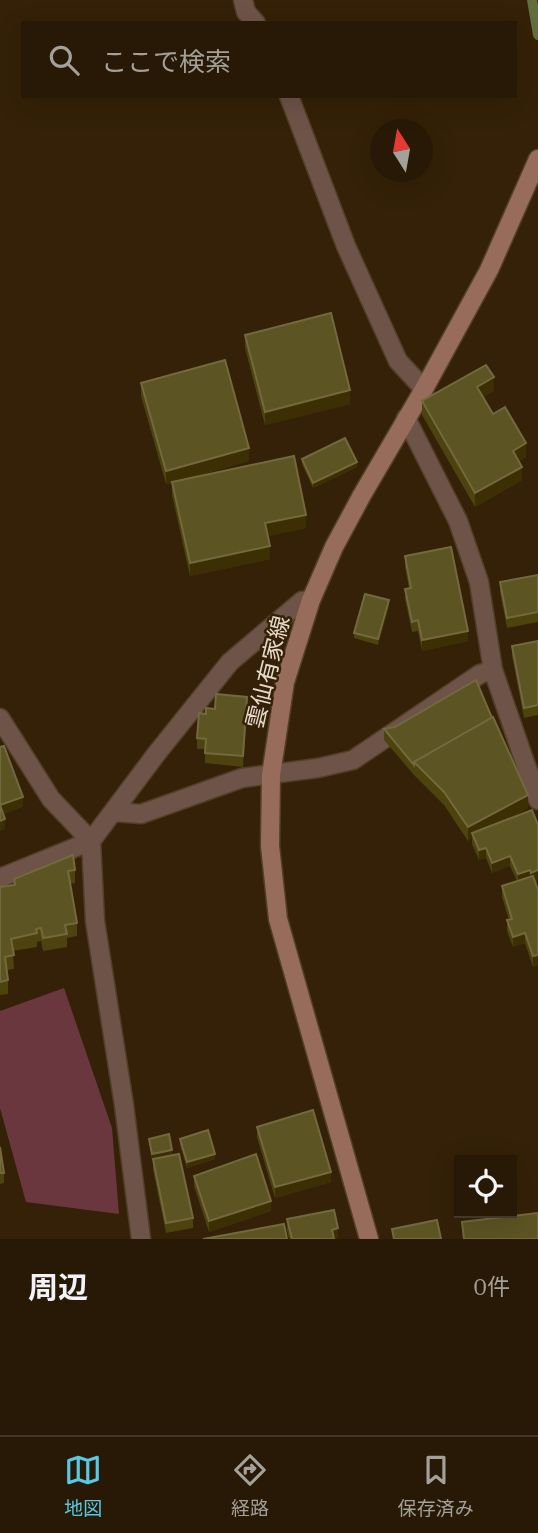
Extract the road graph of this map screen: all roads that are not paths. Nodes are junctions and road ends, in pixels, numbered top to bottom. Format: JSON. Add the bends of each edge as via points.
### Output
{"nodes":[{"id":1,"x":243,"y":0,"type":"edge"},
{"id":2,"x":254,"y":21,"type":"edge"},
{"id":3,"x":290,"y":98,"type":"edge"},
{"id":4,"x":538,"y":159,"type":"edge"},
{"id":5,"x":424,"y":389,"type":"junction"},
{"id":6,"x":406,"y":418,"type":"junction"},
{"id":7,"x":311,"y":600,"type":"junction"},
{"id":8,"x":493,"y":670,"type":"junction"},
{"id":9,"x":0,"y":719,"type":"edge"},
{"id":10,"x":271,"y":775,"type":"junction"},
{"id":11,"x":538,"y":800,"type":"edge"},
{"id":12,"x":114,"y":812,"type":"junction"},
{"id":13,"x":91,"y":841,"type":"junction"},
{"id":14,"x":0,"y":878,"type":"edge"},
{"id":15,"x":141,"y":1239,"type":"edge"},
{"id":16,"x":369,"y":1239,"type":"edge"}],
"edges":[{"from":1,"to":2,"type":"street"},
{"from":3,"to":5,"type":"street","via":[[346,246],[398,361]]},
{"from":4,"to":5,"type":"main road","name":"雲仙有家線","via":[[489,270]]},
{"from":5,"to":6,"type":"main road","name":"雲仙有家線"},
{"from":6,"to":7,"type":"main road","name":"雲仙有家線","via":[[334,547]]},
{"from":6,"to":8,"type":"street","via":[[462,533],[479,582]]},
{"from":7,"to":10,"type":"main road","name":"雲仙有家線","via":[[285,682]]},
{"from":7,"to":12,"type":"street","via":[[302,601],[230,662]]},
{"from":8,"to":10,"type":"street","via":[[480,674],[352,760]]},
{"from":8,"to":11,"type":"street"},
{"from":9,"to":13,"type":"street","via":[[51,799]]},
{"from":10,"to":12,"type":"street","via":[[242,778],[141,814]]},
{"from":10,"to":16,"type":"main road","name":"雲仙有家線","via":[[270,846],[278,919]]},
{"from":12,"to":13,"type":"street"},
{"from":13,"to":14,"type":"street"},
{"from":13,"to":15,"type":"street","via":[[95,921]]}]}
